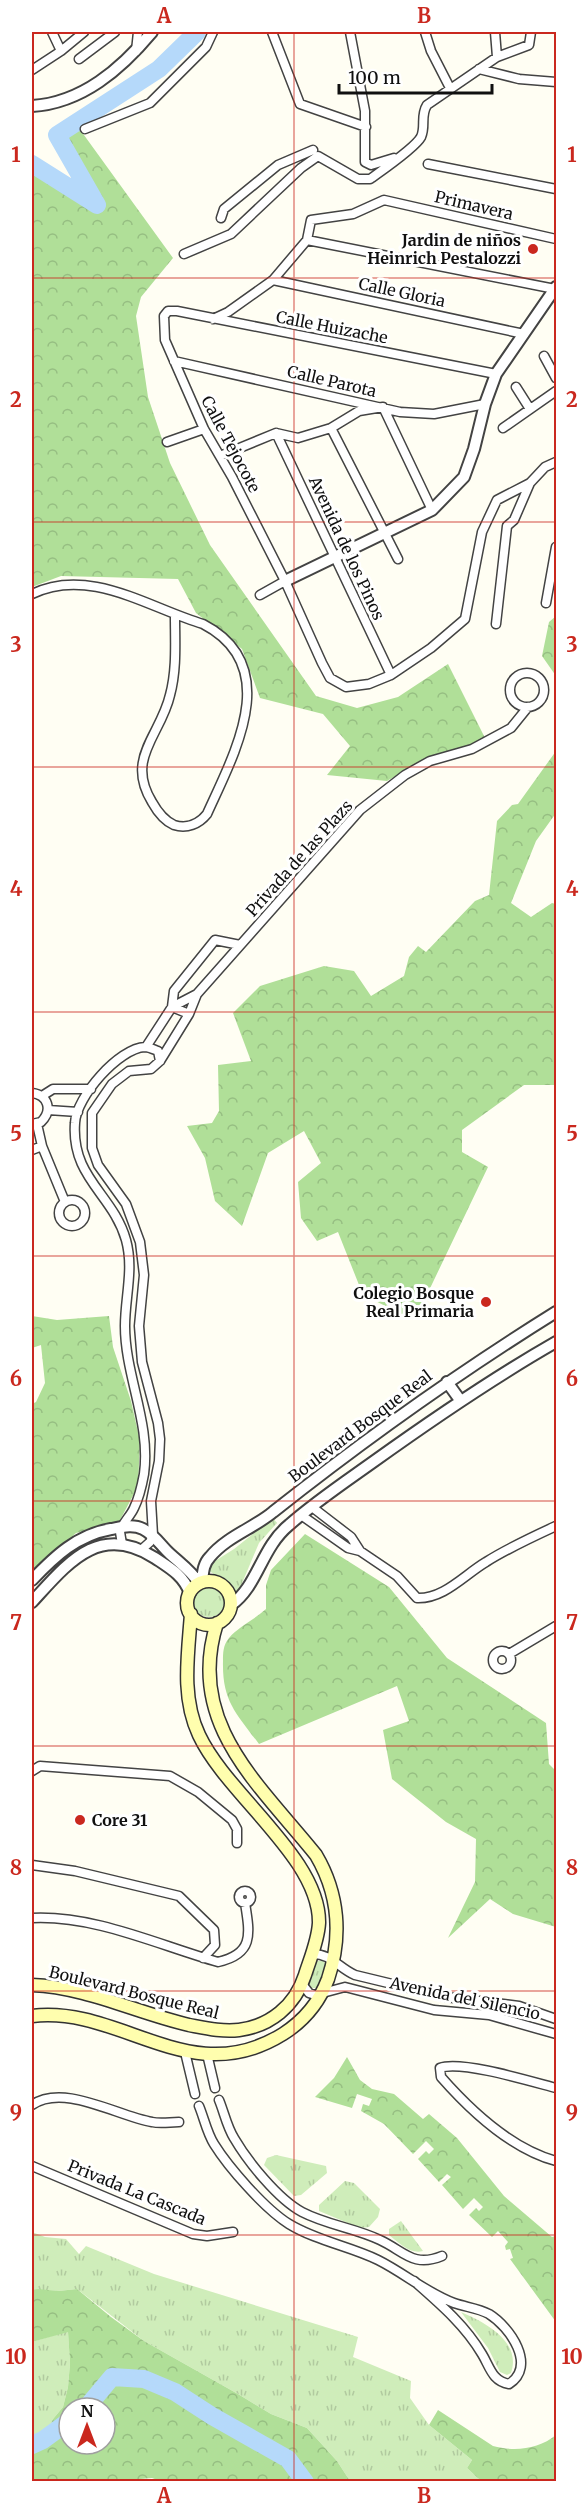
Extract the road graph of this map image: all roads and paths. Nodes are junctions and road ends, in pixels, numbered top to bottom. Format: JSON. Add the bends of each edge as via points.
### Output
{"nodes":[{"id":1,"x":52,"y":32,"type":"edge"},
{"id":2,"x":84,"y":32,"type":"edge"},
{"id":3,"x":115,"y":32,"type":"edge"},
{"id":4,"x":138,"y":32,"type":"edge"},
{"id":5,"x":152,"y":32,"type":"edge"},
{"id":6,"x":213,"y":32,"type":"edge"},
{"id":7,"x":272,"y":32,"type":"edge"},
{"id":8,"x":350,"y":32,"type":"edge"},
{"id":9,"x":425,"y":32,"type":"edge"},
{"id":10,"x":495,"y":32,"type":"edge"},
{"id":11,"x":531,"y":32,"type":"edge"},
{"id":12,"x":61,"y":51,"type":"junction"},
{"id":13,"x":136,"y":51,"type":"junction"},
{"id":14,"x":497,"y":57,"type":"junction"},
{"id":15,"x":79,"y":59,"type":"dead end"},
{"id":16,"x":479,"y":69,"type":"junction"},
{"id":17,"x":32,"y":70,"type":"edge"},
{"id":18,"x":556,"y":82,"type":"edge"},
{"id":19,"x":450,"y":88,"type":"junction"},
{"id":20,"x":32,"y":106,"type":"edge"},
{"id":21,"x":366,"y":128,"type":"junction"},
{"id":22,"x":85,"y":129,"type":"dead end"},
{"id":23,"x":315,"y":153,"type":"junction"},
{"id":24,"x":398,"y":159,"type":"junction"},
{"id":25,"x":428,"y":164,"type":"dead end"},
{"id":26,"x":556,"y":189,"type":"edge"},
{"id":27,"x":221,"y":218,"type":"dead end"},
{"id":28,"x":556,"y":239,"type":"edge"},
{"id":29,"x":307,"y":240,"type":"junction"},
{"id":30,"x":184,"y":254,"type":"dead end"},
{"id":31,"x":273,"y":280,"type":"junction"},
{"id":32,"x":556,"y":288,"type":"edge"},
{"id":33,"x":164,"y":316,"type":"joint"},
{"id":34,"x":213,"y":320,"type":"junction"},
{"id":35,"x":524,"y":334,"type":"junction"},
{"id":36,"x":543,"y":356,"type":"dead end"},
{"id":37,"x":174,"y":361,"type":"junction"},
{"id":38,"x":496,"y":374,"type":"junction"},
{"id":39,"x":556,"y":378,"type":"edge"},
{"id":40,"x":516,"y":387,"type":"dead end"},
{"id":41,"x":556,"y":391,"type":"edge"},
{"id":42,"x":485,"y":404,"type":"junction"},
{"id":43,"x":383,"y":407,"type":"junction"},
{"id":44,"x":530,"y":409,"type":"junction"},
{"id":45,"x":331,"y":428,"type":"junction"},
{"id":46,"x":503,"y":428,"type":"dead end"},
{"id":47,"x":204,"y":429,"type":"junction"},
{"id":48,"x":276,"y":433,"type":"junction"},
{"id":49,"x":167,"y":442,"type":"dead end"},
{"id":50,"x":220,"y":456,"type":"junction"},
{"id":51,"x":556,"y":462,"type":"edge"},
{"id":52,"x":530,"y":483,"type":"junction"},
{"id":53,"x":432,"y":510,"type":"junction"},
{"id":54,"x":385,"y":532,"type":"junction"},
{"id":55,"x":556,"y":547,"type":"edge"},
{"id":56,"x":335,"y":557,"type":"junction"},
{"id":57,"x":398,"y":559,"type":"dead end"},
{"id":58,"x":285,"y":581,"type":"junction"},
{"id":59,"x":32,"y":594,"type":"edge"},
{"id":60,"x":260,"y":595,"type":"dead end"},
{"id":61,"x":546,"y":603,"type":"dead end"},
{"id":62,"x":175,"y":616,"type":"junction"},
{"id":63,"x":496,"y":624,"type":"dead end"},
{"id":64,"x":391,"y":675,"type":"junction"},
{"id":65,"x":528,"y":707,"type":"junction"},
{"id":66,"x":240,"y":945,"type":"junction"},
{"id":67,"x":197,"y":994,"type":"junction"},
{"id":68,"x":172,"y":1007,"type":"junction"},
{"id":69,"x":189,"y":1014,"type":"junction"},
{"id":70,"x":146,"y":1047,"type":"junction"},
{"id":71,"x":160,"y":1061,"type":"junction"},
{"id":72,"x":91,"y":1089,"type":"junction"},
{"id":73,"x":32,"y":1093,"type":"edge"},
{"id":74,"x":42,"y":1096,"type":"junction"},
{"id":75,"x":48,"y":1110,"type":"junction"},
{"id":76,"x":78,"y":1113,"type":"junction"},
{"id":77,"x":34,"y":1124,"type":"edge"},
{"id":78,"x":42,"y":1146,"type":"junction"},
{"id":79,"x":32,"y":1150,"type":"edge"},
{"id":80,"x":65,"y":1202,"type":"dead end"},
{"id":81,"x":556,"y":1312,"type":"edge"},
{"id":82,"x":556,"y":1342,"type":"edge"},
{"id":83,"x":447,"y":1382,"type":"junction"},
{"id":84,"x":460,"y":1400,"type":"junction"},
{"id":85,"x":312,"y":1507,"type":"junction"},
{"id":86,"x":301,"y":1515,"type":"junction"},
{"id":87,"x":556,"y":1526,"type":"edge"},
{"id":88,"x":121,"y":1527,"type":"junction"},
{"id":89,"x":153,"y":1535,"type":"junction"},
{"id":90,"x":122,"y":1544,"type":"junction"},
{"id":91,"x":141,"y":1550,"type":"junction"},
{"id":92,"x":360,"y":1551,"type":"junction"},
{"id":93,"x":32,"y":1580,"type":"edge"},
{"id":94,"x":200,"y":1583,"type":"junction"},
{"id":95,"x":190,"y":1593,"type":"junction"},
{"id":96,"x":32,"y":1602,"type":"edge"},
{"id":97,"x":231,"y":1605,"type":"junction"},
{"id":98,"x":191,"y":1614,"type":"junction"},
{"id":99,"x":217,"y":1623,"type":"junction"},
{"id":100,"x":556,"y":1626,"type":"edge"},
{"id":101,"x":509,"y":1654,"type":"dead end"},
{"id":102,"x":32,"y":1772,"type":"edge"},
{"id":103,"x":237,"y":1843,"type":"dead end"},
{"id":104,"x":32,"y":1865,"type":"edge"},
{"id":105,"x":245,"y":1903,"type":"dead end"},
{"id":106,"x":32,"y":1918,"type":"edge"},
{"id":107,"x":312,"y":1954,"type":"junction"},
{"id":108,"x":203,"y":1958,"type":"junction"},
{"id":109,"x":334,"y":1961,"type":"junction"},
{"id":110,"x":302,"y":1984,"type":"junction"},
{"id":111,"x":32,"y":1986,"type":"edge"},
{"id":112,"x":323,"y":1993,"type":"junction"},
{"id":113,"x":446,"y":1997,"type":"junction"},
{"id":114,"x":444,"y":2011,"type":"junction"},
{"id":115,"x":32,"y":2016,"type":"edge"},
{"id":116,"x":556,"y":2019,"type":"edge"},
{"id":117,"x":556,"y":2034,"type":"edge"},
{"id":118,"x":185,"y":2052,"type":"junction"},
{"id":119,"x":207,"y":2054,"type":"junction"},
{"id":120,"x":215,"y":2088,"type":"dead end"},
{"id":121,"x":556,"y":2088,"type":"edge"},
{"id":122,"x":195,"y":2094,"type":"dead end"},
{"id":123,"x":219,"y":2100,"type":"dead end"},
{"id":124,"x":32,"y":2105,"type":"edge"},
{"id":125,"x":199,"y":2106,"type":"dead end"},
{"id":126,"x":179,"y":2122,"type":"dead end"},
{"id":127,"x":556,"y":2160,"type":"edge"},
{"id":128,"x":32,"y":2166,"type":"edge"},
{"id":129,"x":233,"y":2232,"type":"dead end"},
{"id":130,"x":442,"y":2256,"type":"dead end"},
{"id":131,"x":414,"y":2281,"type":"junction"}],
"edges":[{"from":1,"to":12,"type":"street"},
{"from":2,"to":12,"type":"street"},
{"from":3,"to":15,"type":"street"},
{"from":4,"to":13,"type":"street"},
{"from":5,"to":13,"type":"street"},
{"from":6,"to":22,"type":"street","via":[[206,47],[150,103]]},
{"from":7,"to":21,"type":"street","via":[[300,104]]},
{"from":8,"to":21,"type":"street"},
{"from":9,"to":19,"type":"street"},
{"from":10,"to":14,"type":"street"},
{"from":11,"to":14,"type":"street","via":[[529,45]]},
{"from":12,"to":17,"type":"street"},
{"from":13,"to":20,"type":"street","via":[[88,90],[53,105]]},
{"from":14,"to":16,"type":"street"},
{"from":16,"to":18,"type":"street","via":[[519,79]]},
{"from":16,"to":19,"type":"street"},
{"from":19,"to":24,"type":"street","via":[[427,105],[422,114],[420,139]]},
{"from":21,"to":24,"type":"street","via":[[368,164]]},
{"from":23,"to":24,"type":"street","via":[[358,179],[370,179]]},
{"from":23,"to":27,"type":"street","via":[[278,165],[224,209]]},
{"from":23,"to":30,"type":"street","via":[[231,234]]},
{"from":25,"to":26,"type":"street"},
{"from":28,"to":29,"type":"street","name":"Primavera","via":[[384,200],[353,214],[311,220]]},
{"from":29,"to":31,"type":"street"},
{"from":29,"to":32,"type":"street"},
{"from":31,"to":34,"type":"street"},
{"from":31,"to":35,"type":"street","name":"Calle Gloria"},
{"from":32,"to":35,"type":"street"},
{"from":33,"to":34,"type":"street","name":"Calle Huizache","via":[[168,311],[177,311]]},
{"from":33,"to":37,"type":"street","name":"Calle Tejocote","via":[[165,340]]},
{"from":34,"to":38,"type":"street","name":"Calle Huizache"},
{"from":35,"to":38,"type":"street"},
{"from":36,"to":39,"type":"street"},
{"from":37,"to":43,"type":"street","name":"Calle Parota"},
{"from":37,"to":47,"type":"street","name":"Calle Tejocote"},
{"from":38,"to":42,"type":"street"},
{"from":40,"to":44,"type":"street"},
{"from":41,"to":44,"type":"street"},
{"from":42,"to":43,"type":"street","name":"Calle Parota","via":[[434,414]]},
{"from":42,"to":53,"type":"street","via":[[464,477]]},
{"from":43,"to":45,"type":"street","via":[[359,411]]},
{"from":43,"to":53,"type":"street"},
{"from":44,"to":46,"type":"street"},
{"from":45,"to":48,"type":"street","via":[[298,438]]},
{"from":45,"to":54,"type":"street"},
{"from":47,"to":49,"type":"street"},
{"from":47,"to":50,"type":"street","name":"Calle Tejocote"},
{"from":48,"to":50,"type":"street"},
{"from":48,"to":56,"type":"street","name":"Avenida de los Pinos"},
{"from":50,"to":58,"type":"street","name":"Calle Tejocote"},
{"from":51,"to":52,"type":"street","via":[[545,467]]},
{"from":52,"to":63,"type":"street","via":[[514,520],[507,526]]},
{"from":52,"to":64,"type":"street","name":"Calle Tejocote","via":[[497,500],[482,532],[465,620]]},
{"from":53,"to":54,"type":"street"},
{"from":54,"to":56,"type":"street"},
{"from":54,"to":57,"type":"street"},
{"from":55,"to":61,"type":"street"},
{"from":56,"to":58,"type":"street"},
{"from":56,"to":64,"type":"street","name":"Avenida de los Pinos"},
{"from":58,"to":60,"type":"street"},
{"from":58,"to":64,"type":"street","name":"Calle Tejocote","via":[[330,678],[346,687],[369,684]]},
{"from":59,"to":62,"type":"street","via":[[57,586],[88,584]]},
{"from":62,"to":62,"type":"street","via":[[203,624],[228,642],[245,669],[249,690],[238,743],[207,814],[198,823],[186,826],[169,822],[153,804],[143,786],[141,770],[170,696]]},
{"from":65,"to":65,"type":"street","via":[[538,702],[544,692],[538,676],[527,672],[512,680],[509,690],[517,704]]},
{"from":65,"to":66,"type":"street","name":"Privada de las Plazs","via":[[512,728],[472,749],[430,761],[360,810]]},
{"from":66,"to":67,"type":"street","name":"Privada de las Plazs"},
{"from":66,"to":68,"type":"street","via":[[215,940],[174,991]]},
{"from":67,"to":68,"type":"street","name":"Privada de las Plazs"},
{"from":67,"to":69,"type":"street","name":"Privada de las Plazs"},
{"from":68,"to":69,"type":"street"},
{"from":68,"to":70,"type":"street","name":"Privada de las Plazs"},
{"from":69,"to":71,"type":"street","name":"Privada de las Plazs"},
{"from":70,"to":71,"type":"street","via":[[158,1051]]},
{"from":70,"to":72,"type":"street","via":[[125,1054]]},
{"from":71,"to":89,"type":"street","via":[[152,1069],[129,1071],[111,1084],[92,1113],[92,1148],[98,1165],[126,1204],[140,1242],[144,1275],[139,1326],[142,1362],[160,1439],[151,1501]]},
{"from":72,"to":74,"type":"street","via":[[53,1089]]},
{"from":72,"to":76,"type":"street"},
{"from":73,"to":74,"type":"street"},
{"from":74,"to":75,"type":"street"},
{"from":75,"to":76,"type":"street"},
{"from":75,"to":77,"type":"street","via":[[44,1119]]},
{"from":76,"to":88,"type":"street","via":[[75,1143],[84,1172],[116,1215],[126,1241],[130,1270],[126,1342],[141,1413],[144,1472],[134,1508]]},
{"from":77,"to":78,"type":"street"},
{"from":78,"to":79,"type":"street"},
{"from":78,"to":80,"type":"street"},
{"from":81,"to":83,"type":"street","name":"Boulevard Bosque Real"},
{"from":82,"to":84,"type":"street"},
{"from":83,"to":84,"type":"street"},
{"from":83,"to":94,"type":"street","name":"Boulevard Bosque Real","via":[[262,1521],[217,1549],[205,1565]]},
{"from":84,"to":85,"type":"street"},
{"from":85,"to":86,"type":"street"},
{"from":85,"to":92,"type":"street","via":[[351,1537]]},
{"from":86,"to":92,"type":"street","via":[[348,1548]]},
{"from":86,"to":97,"type":"street","via":[[274,1539],[249,1587]]},
{"from":87,"to":92,"type":"street","via":[[494,1557],[428,1599],[417,1598],[397,1576]]},
{"from":88,"to":89,"type":"street","via":[[137,1527]]},
{"from":88,"to":90,"type":"street"},
{"from":88,"to":93,"type":"street","via":[[79,1539],[56,1555]]},
{"from":89,"to":91,"type":"street"},
{"from":89,"to":94,"type":"street"},
{"from":90,"to":91,"type":"street"},
{"from":90,"to":96,"type":"street","via":[[97,1546],[75,1557]]},
{"from":91,"to":95,"type":"street","via":[[177,1573]]},
{"from":94,"to":95,"type":"main road"},
{"from":94,"to":97,"type":"main road","via":[[220,1584],[229,1593]]},
{"from":95,"to":98,"type":"main road"},
{"from":97,"to":99,"type":"main road","via":[[227,1616]]},
{"from":98,"to":99,"type":"main road","via":[[205,1624]]},
{"from":98,"to":107,"type":"main road","name":"Boulevard Bosque Real","via":[[187,1680],[198,1733],[219,1770],[303,1872],[317,1907],[317,1938]]},
{"from":99,"to":109,"type":"main road","via":[[208,1657],[210,1698],[238,1758],[325,1870],[336,1911]]},
{"from":100,"to":101,"type":"street"},
{"from":102,"to":103,"type":"street","via":[[40,1766],[170,1776],[198,1792],[232,1820]]},
{"from":104,"to":108,"type":"street","via":[[75,1871],[179,1896],[214,1930],[215,1945]]},
{"from":105,"to":108,"type":"street","via":[[250,1930],[246,1947],[234,1958],[218,1962]]},
{"from":106,"to":108,"type":"street","via":[[90,1923]]},
{"from":107,"to":109,"type":"street","name":"Avenida del Silencio"},
{"from":107,"to":110,"type":"main road","name":"Boulevard Bosque Real"},
{"from":109,"to":112,"type":"main road"},
{"from":109,"to":113,"type":"street","name":"Avenida del Silencio","via":[[355,1975]]},
{"from":110,"to":111,"type":"main road","name":"Boulevard Bosque Real","via":[[280,2014],[250,2027],[220,2030],[171,2020],[90,1995]]},
{"from":110,"to":112,"type":"street","via":[[309,1993]]},
{"from":112,"to":114,"type":"street","name":"Avenida del Silencio","via":[[345,1987]]},
{"from":112,"to":119,"type":"main road","via":[[309,2014],[267,2044],[244,2051]]},
{"from":113,"to":114,"type":"street"},
{"from":113,"to":116,"type":"street","name":"Avenida del Silencio","via":[[519,2006]]},
{"from":114,"to":117,"type":"street","name":"Avenida del Silencio","via":[[489,2015]]},
{"from":115,"to":118,"type":"main road","via":[[81,2020]]},
{"from":118,"to":119,"type":"main road"},
{"from":118,"to":122,"type":"street"},
{"from":119,"to":120,"type":"street"},
{"from":121,"to":127,"type":"street","via":[[476,2069],[447,2065],[440,2068],[441,2077],[477,2113],[508,2137],[540,2156]]},
{"from":123,"to":130,"type":"street","via":[[233,2137],[265,2181],[300,2211],[379,2239],[417,2261]]},
{"from":124,"to":126,"type":"street","via":[[59,2097],[152,2122]]},
{"from":125,"to":131,"type":"street","via":[[213,2143],[247,2186],[288,2223],[324,2242],[377,2259]]},
{"from":128,"to":129,"type":"street","name":"Privada La Cascada","via":[[193,2234]]},
{"from":131,"to":131,"type":"street","via":[[455,2318],[500,2383],[509,2384],[517,2379],[521,2359],[518,2346],[507,2331],[489,2314],[455,2303]]}]}
